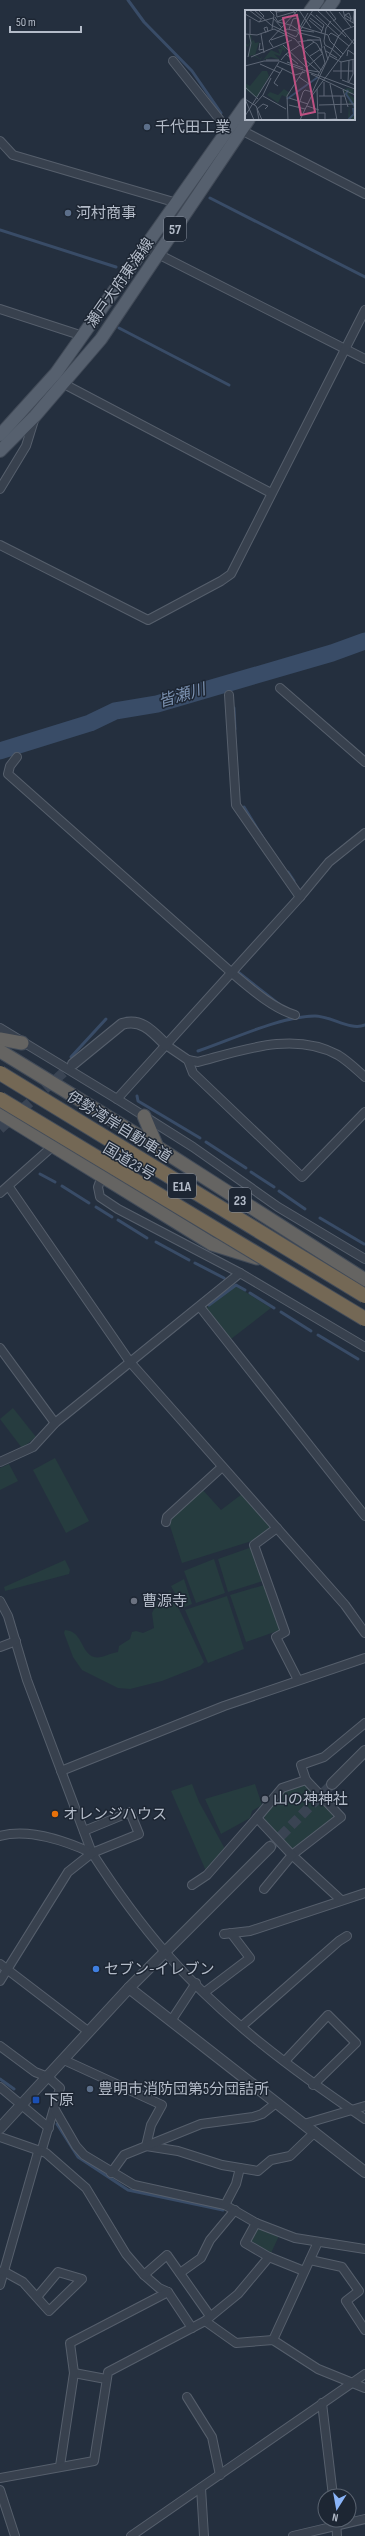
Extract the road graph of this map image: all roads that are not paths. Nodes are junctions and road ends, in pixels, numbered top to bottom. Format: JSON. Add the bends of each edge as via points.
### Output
{"nodes":[{"id":1,"x":318,"y":0,"type":"edge"},
{"id":2,"x":334,"y":0,"type":"edge"},
{"id":3,"x":311,"y":10,"type":"edge"},
{"id":4,"x":327,"y":10,"type":"edge"},
{"id":5,"x":173,"y":62,"type":"dead end"},
{"id":6,"x":245,"y":105,"type":"edge"},
{"id":7,"x":248,"y":120,"type":"edge"},
{"id":8,"x":228,"y":130,"type":"junction"},
{"id":9,"x":242,"y":130,"type":"junction"},
{"id":10,"x":0,"y":141,"type":"edge"},
{"id":11,"x":365,"y":194,"type":"edge"},
{"id":12,"x":177,"y":203,"type":"junction"},
{"id":13,"x":146,"y":248,"type":"junction"},
{"id":14,"x":159,"y":254,"type":"junction"},
{"id":15,"x":0,"y":308,"type":"edge"},
{"id":16,"x":365,"y":310,"type":"edge"},
{"id":17,"x":83,"y":336,"type":"junction"},
{"id":18,"x":345,"y":349,"type":"junction"},
{"id":19,"x":365,"y":359,"type":"edge"},
{"id":20,"x":64,"y":384,"type":"junction"},
{"id":21,"x":35,"y":416,"type":"junction"},
{"id":22,"x":0,"y":435,"type":"edge"},
{"id":23,"x":0,"y":451,"type":"edge"},
{"id":24,"x":0,"y":489,"type":"edge"},
{"id":25,"x":271,"y":493,"type":"junction"},
{"id":26,"x":0,"y":545,"type":"edge"},
{"id":27,"x":280,"y":688,"type":"dead end"},
{"id":28,"x":229,"y":695,"type":"dead end"},
{"id":29,"x":17,"y":757,"type":"dead end"},
{"id":30,"x":365,"y":762,"type":"edge"},
{"id":31,"x":365,"y":833,"type":"edge"},
{"id":32,"x":300,"y":897,"type":"junction"},
{"id":33,"x":232,"y":973,"type":"junction"},
{"id":34,"x":295,"y":1015,"type":"dead end"},
{"id":35,"x":0,"y":1028,"type":"edge"},
{"id":36,"x":0,"y":1039,"type":"edge"},
{"id":37,"x":22,"y":1043,"type":"junction"},
{"id":38,"x":166,"y":1045,"type":"junction"},
{"id":39,"x":0,"y":1051,"type":"edge"},
{"id":40,"x":188,"y":1060,"type":"junction"},
{"id":41,"x":73,"y":1064,"type":"tunnel mouth"},
{"id":42,"x":0,"y":1073,"type":"edge"},
{"id":43,"x":365,"y":1077,"type":"edge"},
{"id":44,"x":0,"y":1099,"type":"edge"},
{"id":45,"x":117,"y":1099,"type":"junction"},
{"id":46,"x":0,"y":1103,"type":"edge"},
{"id":47,"x":365,"y":1112,"type":"edge"},
{"id":48,"x":0,"y":1113,"type":"edge"},
{"id":49,"x":144,"y":1116,"type":"junction"},
{"id":50,"x":53,"y":1146,"type":"junction"},
{"id":51,"x":158,"y":1147,"type":"junction"},
{"id":52,"x":102,"y":1176,"type":"junction"},
{"id":53,"x":9,"y":1187,"type":"junction"},
{"id":54,"x":0,"y":1193,"type":"edge"},
{"id":55,"x":214,"y":1202,"type":"dead end"},
{"id":56,"x":257,"y":1258,"type":"junction"},
{"id":57,"x":365,"y":1259,"type":"edge"},
{"id":58,"x":240,"y":1273,"type":"junction"},
{"id":59,"x":365,"y":1280,"type":"edge"},
{"id":60,"x":365,"y":1295,"type":"edge"},
{"id":61,"x":200,"y":1307,"type":"junction"},
{"id":62,"x":365,"y":1319,"type":"edge"},
{"id":63,"x":365,"y":1324,"type":"edge"},
{"id":64,"x":365,"y":1347,"type":"edge"},
{"id":65,"x":0,"y":1348,"type":"edge"},
{"id":66,"x":130,"y":1362,"type":"junction"},
{"id":67,"x":55,"y":1423,"type":"junction"},
{"id":68,"x":0,"y":1462,"type":"edge"},
{"id":69,"x":222,"y":1467,"type":"junction"},
{"id":70,"x":365,"y":1516,"type":"edge"},
{"id":71,"x":166,"y":1522,"type":"dead end"},
{"id":72,"x":276,"y":1528,"type":"junction"},
{"id":73,"x":0,"y":1601,"type":"edge"},
{"id":74,"x":365,"y":1633,"type":"edge"},
{"id":75,"x":16,"y":1641,"type":"junction"},
{"id":76,"x":0,"y":1647,"type":"edge"},
{"id":77,"x":365,"y":1658,"type":"edge"},
{"id":78,"x":298,"y":1680,"type":"junction"},
{"id":79,"x":365,"y":1723,"type":"edge"},
{"id":80,"x":365,"y":1751,"type":"edge"},
{"id":81,"x":61,"y":1771,"type":"junction"},
{"id":82,"x":306,"y":1780,"type":"junction"},
{"id":83,"x":332,"y":1784,"type":"tunnel mouth"},
{"id":84,"x":257,"y":1818,"type":"junction"},
{"id":85,"x":84,"y":1831,"type":"junction"},
{"id":86,"x":0,"y":1836,"type":"edge"},
{"id":87,"x":270,"y":1847,"type":"tunnel mouth"},
{"id":88,"x":92,"y":1853,"type":"junction"},
{"id":89,"x":292,"y":1854,"type":"junction"},
{"id":90,"x":192,"y":1885,"type":"dead end"},
{"id":91,"x":264,"y":1889,"type":"dead end"},
{"id":92,"x":365,"y":1893,"type":"edge"},
{"id":93,"x":341,"y":1900,"type":"junction"},
{"id":94,"x":347,"y":1936,"type":"dead end"},
{"id":95,"x":165,"y":1952,"type":"junction"},
{"id":96,"x":0,"y":1964,"type":"edge"},
{"id":97,"x":7,"y":1970,"type":"junction"},
{"id":98,"x":0,"y":1981,"type":"edge"},
{"id":99,"x":196,"y":1983,"type":"junction"},
{"id":100,"x":129,"y":1988,"type":"junction"},
{"id":101,"x":205,"y":1992,"type":"junction"},
{"id":102,"x":172,"y":2022,"type":"junction"},
{"id":103,"x":242,"y":2026,"type":"junction"},
{"id":104,"x":89,"y":2032,"type":"junction"},
{"id":105,"x":0,"y":2046,"type":"edge"},
{"id":106,"x":64,"y":2060,"type":"junction"},
{"id":107,"x":285,"y":2061,"type":"junction"},
{"id":108,"x":48,"y":2077,"type":"junction"},
{"id":109,"x":314,"y":2085,"type":"junction"},
{"id":110,"x":0,"y":2087,"type":"edge"},
{"id":111,"x":276,"y":2103,"type":"junction"},
{"id":112,"x":22,"y":2105,"type":"junction"},
{"id":113,"x":365,"y":2106,"type":"edge"},
{"id":114,"x":54,"y":2108,"type":"junction"},
{"id":115,"x":352,"y":2110,"type":"junction"},
{"id":116,"x":365,"y":2119,"type":"edge"},
{"id":117,"x":304,"y":2124,"type":"junction"},
{"id":118,"x":0,"y":2128,"type":"edge"},
{"id":119,"x":49,"y":2128,"type":"junction"},
{"id":120,"x":315,"y":2132,"type":"junction"},
{"id":121,"x":0,"y":2137,"type":"edge"},
{"id":122,"x":146,"y":2146,"type":"junction"},
{"id":123,"x":38,"y":2152,"type":"junction"},
{"id":124,"x":240,"y":2168,"type":"junction"},
{"id":125,"x":365,"y":2172,"type":"edge"},
{"id":126,"x":111,"y":2173,"type":"junction"},
{"id":127,"x":225,"y":2205,"type":"junction"},
{"id":128,"x":235,"y":2210,"type":"junction"},
{"id":129,"x":256,"y":2223,"type":"junction"},
{"id":130,"x":318,"y":2242,"type":"junction"},
{"id":131,"x":365,"y":2249,"type":"edge"},
{"id":132,"x":268,"y":2257,"type":"junction"},
{"id":133,"x":3,"y":2259,"type":"edge"},
{"id":134,"x":310,"y":2260,"type":"junction"},
{"id":135,"x":304,"y":2271,"type":"junction"},
{"id":136,"x":4,"y":2272,"type":"junction"},
{"id":137,"x":180,"y":2273,"type":"junction"},
{"id":138,"x":144,"y":2275,"type":"junction"},
{"id":139,"x":0,"y":2284,"type":"edge"},
{"id":140,"x":168,"y":2292,"type":"junction"},
{"id":141,"x":37,"y":2297,"type":"junction"},
{"id":142,"x":208,"y":2318,"type":"junction"},
{"id":143,"x":192,"y":2328,"type":"junction"},
{"id":144,"x":365,"y":2330,"type":"edge"},
{"id":145,"x":273,"y":2340,"type":"junction"},
{"id":146,"x":74,"y":2373,"type":"junction"},
{"id":147,"x":365,"y":2374,"type":"edge"},
{"id":148,"x":106,"y":2379,"type":"junction"},
{"id":149,"x":352,"y":2384,"type":"junction"},
{"id":150,"x":365,"y":2388,"type":"edge"},
{"id":151,"x":187,"y":2397,"type":"dead end"},
{"id":152,"x":322,"y":2403,"type":"junction"},
{"id":153,"x":60,"y":2466,"type":"junction"},
{"id":154,"x":220,"y":2475,"type":"junction"},
{"id":155,"x":0,"y":2478,"type":"edge"},
{"id":156,"x":202,"y":2488,"type":"junction"},
{"id":157,"x":332,"y":2488,"type":"edge"},
{"id":158,"x":0,"y":2490,"type":"edge"},
{"id":159,"x":319,"y":2528,"type":"edge"},
{"id":160,"x":16,"y":2536,"type":"edge"},
{"id":161,"x":131,"y":2536,"type":"edge"},
{"id":162,"x":204,"y":2536,"type":"edge"},
{"id":163,"x":293,"y":2536,"type":"edge"}],
"edges":[{"from":1,"to":3,"type":"main road"},
{"from":2,"to":4,"type":"main road"},
{"from":5,"to":8,"type":"street"},
{"from":6,"to":8,"type":"main road","name":"瀬戸大府東海線","number":"57"},
{"from":7,"to":9,"type":"main road","name":"瀬戸大府東海線","number":"57"},
{"from":8,"to":12,"type":"main road","name":"瀬戸大府東海線","number":"57"},
{"from":9,"to":11,"type":"street"},
{"from":9,"to":14,"type":"main road","name":"瀬戸大府東海線","number":"57"},
{"from":10,"to":12,"type":"street","via":[[13,155]]},
{"from":12,"to":13,"type":"main road","name":"瀬戸大府東海線","number":"57"},
{"from":13,"to":14,"type":"street"},
{"from":13,"to":17,"type":"main road","name":"瀬戸大府東海線","number":"57"},
{"from":14,"to":18,"type":"street"},
{"from":14,"to":20,"type":"main road","name":"瀬戸大府東海線","number":"57","via":[[101,339]]},
{"from":15,"to":17,"type":"street"},
{"from":16,"to":18,"type":"street"},
{"from":17,"to":22,"type":"main road","name":"瀬戸大府東海線","number":"57","via":[[56,373]]},
{"from":18,"to":19,"type":"street"},
{"from":18,"to":25,"type":"street"},
{"from":20,"to":21,"type":"main road","name":"瀬戸大府東海線","number":"57"},
{"from":20,"to":25,"type":"street"},
{"from":21,"to":23,"type":"main road","name":"瀬戸大府東海線","number":"57"},
{"from":21,"to":24,"type":"street","via":[[26,446]]},
{"from":25,"to":26,"type":"street","via":[[231,574],[148,620]]},
{"from":27,"to":30,"type":"street"},
{"from":28,"to":32,"type":"street","via":[[236,805]]},
{"from":29,"to":33,"type":"street","via":[[8,774]]},
{"from":31,"to":32,"type":"street","via":[[329,862]]},
{"from":32,"to":33,"type":"street"},
{"from":33,"to":34,"type":"street","via":[[254,991]]},
{"from":33,"to":38,"type":"street"},
{"from":35,"to":37,"type":"street"},
{"from":36,"to":37,"type":"highway"},
{"from":37,"to":45,"type":"street"},
{"from":38,"to":40,"type":"street"},
{"from":38,"to":41,"type":"street","via":[[147,1027],[130,1022],[118,1026]]},
{"from":38,"to":45,"type":"street"},
{"from":39,"to":51,"type":"highway","number":"23"},
{"from":40,"to":43,"type":"street","via":[[198,1062],[263,1045],[291,1044],[311,1046],[338,1056]]},
{"from":40,"to":47,"type":"street","via":[[193,1072],[302,1177]]},
{"from":42,"to":60,"type":"highway","name":"伊勢湾岸自動車道","number":"E1A","bridge":true},
{"from":44,"to":62,"type":"highway","number":"E1A","bridge":true},
{"from":45,"to":49,"type":"street"},
{"from":46,"to":56,"type":"highway","name":"国道23号"},
{"from":48,"to":50,"type":"highway"},
{"from":49,"to":51,"type":"highway"},
{"from":49,"to":57,"type":"street","via":[[278,1207]]},
{"from":50,"to":52,"type":"highway"},
{"from":50,"to":53,"type":"street"},
{"from":51,"to":59,"type":"highway","number":"23"},
{"from":52,"to":56,"type":"highway","via":[[212,1244]]},
{"from":52,"to":58,"type":"street","via":[[98,1188],[100,1197]]},
{"from":53,"to":54,"type":"street"},
{"from":53,"to":66,"type":"street"},
{"from":55,"to":60,"type":"highway","number":"23"},
{"from":56,"to":63,"type":"highway","name":"国道23号"},
{"from":58,"to":61,"type":"street"},
{"from":58,"to":64,"type":"street"},
{"from":61,"to":66,"type":"street"},
{"from":61,"to":70,"type":"street"},
{"from":65,"to":67,"type":"street"},
{"from":66,"to":67,"type":"street"},
{"from":66,"to":69,"type":"street"},
{"from":67,"to":68,"type":"street","via":[[33,1447]]},
{"from":69,"to":71,"type":"street","via":[[167,1517]]},
{"from":69,"to":72,"type":"street"},
{"from":72,"to":74,"type":"street","via":[[345,1605]]},
{"from":72,"to":78,"type":"street","via":[[254,1545],[285,1632],[276,1637]]},
{"from":73,"to":75,"type":"street"},
{"from":75,"to":76,"type":"street"},
{"from":75,"to":81,"type":"street"},
{"from":77,"to":78,"type":"street"},
{"from":78,"to":81,"type":"street","via":[[224,1706]]},
{"from":79,"to":82,"type":"street","via":[[324,1758],[301,1765]]},
{"from":80,"to":83,"type":"street"},
{"from":81,"to":85,"type":"street"},
{"from":82,"to":84,"type":"street","via":[[282,1788]]},
{"from":82,"to":89,"type":"street","via":[[341,1817]]},
{"from":84,"to":89,"type":"street"},
{"from":84,"to":90,"type":"street","via":[[207,1875]]},
{"from":85,"to":88,"type":"street"},
{"from":85,"to":88,"type":"street","via":[[130,1812],[139,1834]]},
{"from":86,"to":88,"type":"street","via":[[13,1832],[72,1843]]},
{"from":87,"to":95,"type":"street"},
{"from":88,"to":95,"type":"street"},
{"from":88,"to":97,"type":"street","via":[[68,1872]]},
{"from":89,"to":91,"type":"street"},
{"from":89,"to":93,"type":"street"},
{"from":92,"to":93,"type":"street"},
{"from":93,"to":101,"type":"street","via":[[250,1931],[227,1933],[250,1958]]},
{"from":94,"to":103,"type":"street"},
{"from":95,"to":99,"type":"street"},
{"from":95,"to":100,"type":"street"},
{"from":96,"to":97,"type":"street"},
{"from":97,"to":98,"type":"street"},
{"from":97,"to":104,"type":"street"},
{"from":99,"to":101,"type":"street"},
{"from":99,"to":102,"type":"street"},
{"from":100,"to":102,"type":"street"},
{"from":100,"to":104,"type":"street"},
{"from":101,"to":103,"type":"street"},
{"from":102,"to":111,"type":"street"},
{"from":103,"to":107,"type":"street"},
{"from":104,"to":106,"type":"street"},
{"from":105,"to":108,"type":"street","via":[[36,2072]]},
{"from":106,"to":108,"type":"street"},
{"from":106,"to":122,"type":"street","via":[[162,2105],[151,2125]]},
{"from":107,"to":109,"type":"street"},
{"from":107,"to":109,"type":"street","via":[[328,2015],[356,2043]]},
{"from":108,"to":112,"type":"street"},
{"from":108,"to":114,"type":"street","via":[[60,2088]]},
{"from":109,"to":115,"type":"street"},
{"from":110,"to":112,"type":"street"},
{"from":111,"to":117,"type":"street"},
{"from":111,"to":122,"type":"street","via":[[262,2114],[253,2117],[201,2124]]},
{"from":112,"to":118,"type":"street"},
{"from":112,"to":119,"type":"street"},
{"from":113,"to":115,"type":"street"},
{"from":114,"to":119,"type":"street"},
{"from":114,"to":126,"type":"street","via":[[80,2150]]},
{"from":115,"to":116,"type":"street"},
{"from":115,"to":117,"type":"street"},
{"from":117,"to":120,"type":"street"},
{"from":119,"to":123,"type":"street"},
{"from":120,"to":124,"type":"street","via":[[290,2156],[271,2160],[258,2171]]},
{"from":120,"to":125,"type":"street"},
{"from":121,"to":123,"type":"street"},
{"from":122,"to":124,"type":"street","via":[[178,2151],[204,2161]]},
{"from":122,"to":126,"type":"street","via":[[124,2155]]},
{"from":123,"to":133,"type":"street"},
{"from":123,"to":138,"type":"street","via":[[46,2153],[86,2188],[126,2254]]},
{"from":124,"to":127,"type":"street","via":[[236,2184]]},
{"from":126,"to":127,"type":"street","via":[[134,2185]]},
{"from":127,"to":128,"type":"street"},
{"from":128,"to":129,"type":"street"},
{"from":128,"to":137,"type":"street","via":[[210,2240],[201,2258]]},
{"from":129,"to":130,"type":"street","via":[[290,2236]]},
{"from":129,"to":132,"type":"street","via":[[245,2243]]},
{"from":130,"to":131,"type":"street"},
{"from":130,"to":134,"type":"street"},
{"from":132,"to":135,"type":"street"},
{"from":132,"to":142,"type":"street","via":[[238,2294]]},
{"from":133,"to":136,"type":"street"},
{"from":134,"to":135,"type":"street"},
{"from":134,"to":144,"type":"street","via":[[342,2267],[359,2291],[346,2301]]},
{"from":135,"to":145,"type":"street"},
{"from":136,"to":139,"type":"street"},
{"from":136,"to":141,"type":"street","via":[[23,2282]]},
{"from":137,"to":138,"type":"street","via":[[167,2255]]},
{"from":137,"to":142,"type":"street"},
{"from":138,"to":140,"type":"street"},
{"from":140,"to":143,"type":"street"},
{"from":140,"to":146,"type":"street","via":[[70,2343]]},
{"from":141,"to":141,"type":"street","via":[[49,2311],[82,2280],[58,2272]]},
{"from":142,"to":143,"type":"street"},
{"from":142,"to":145,"type":"street","via":[[236,2343]]},
{"from":143,"to":148,"type":"street","via":[[108,2372]]},
{"from":145,"to":149,"type":"street","via":[[318,2369]]},
{"from":146,"to":148,"type":"street"},
{"from":146,"to":153,"type":"street"},
{"from":147,"to":149,"type":"street"},
{"from":148,"to":153,"type":"street","via":[[94,2461]]},
{"from":149,"to":150,"type":"street"},
{"from":149,"to":152,"type":"street"},
{"from":151,"to":154,"type":"street","via":[[212,2437]]},
{"from":152,"to":154,"type":"street"},
{"from":152,"to":157,"type":"street"},
{"from":153,"to":155,"type":"street"},
{"from":154,"to":156,"type":"street"},
{"from":156,"to":161,"type":"street"},
{"from":156,"to":162,"type":"street"},
{"from":158,"to":160,"type":"street"},
{"from":159,"to":163,"type":"street"}]}
